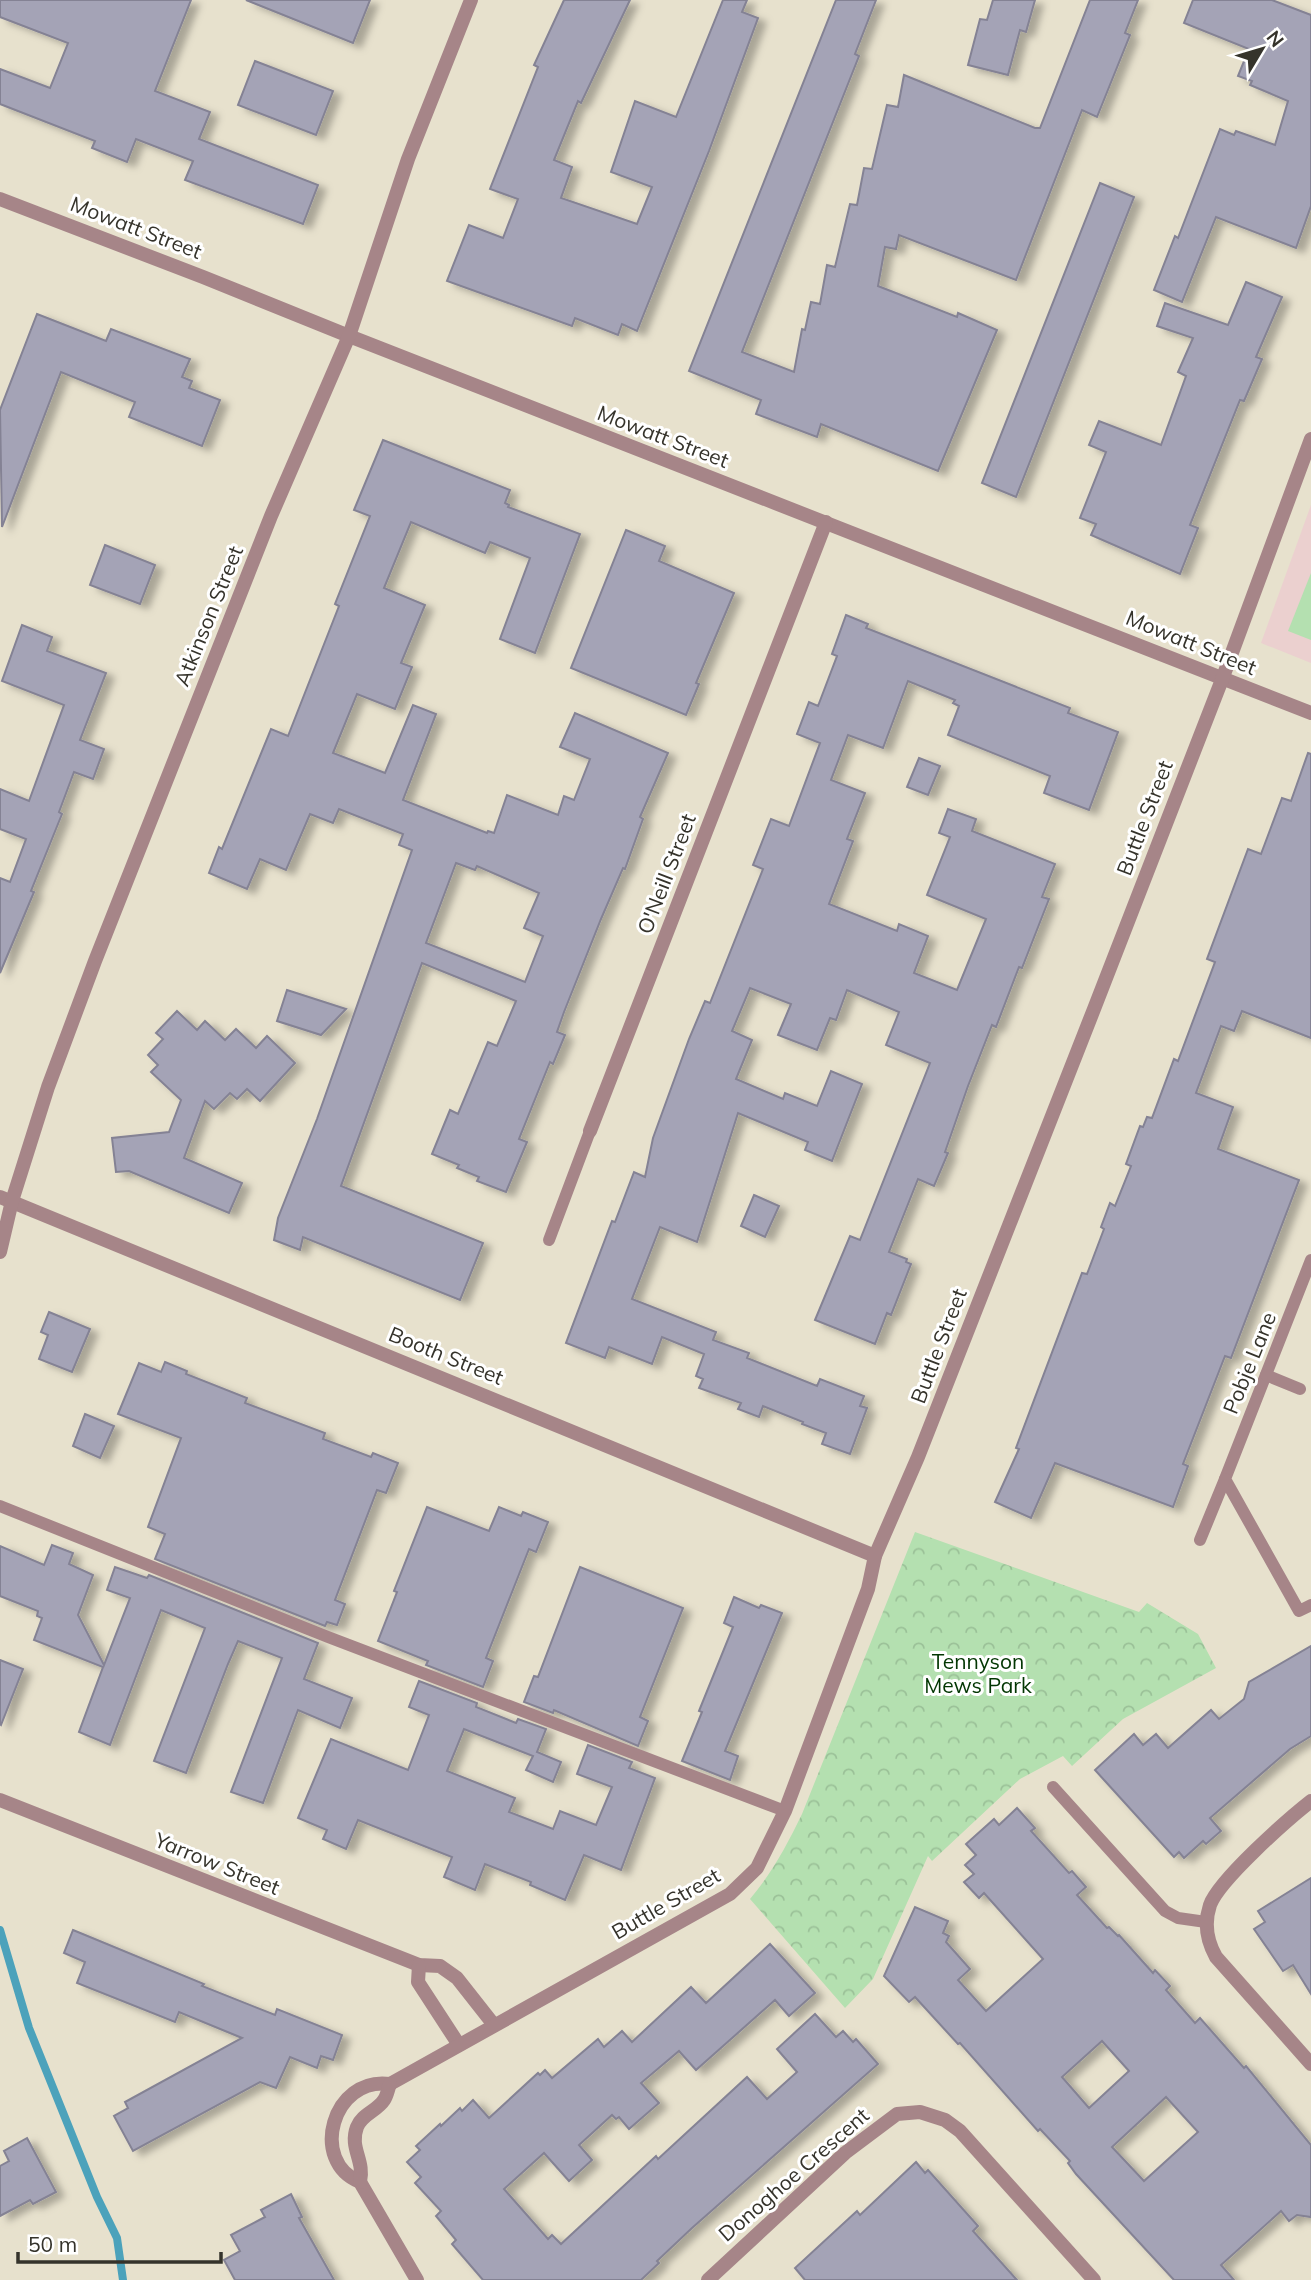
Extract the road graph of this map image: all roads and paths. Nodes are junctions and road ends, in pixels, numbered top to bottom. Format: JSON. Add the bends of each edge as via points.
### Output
{"nodes":[{"id":1,"x":471,"y":0,"type":"edge"},
{"id":2,"x":0,"y":199,"type":"edge"},
{"id":3,"x":349,"y":336,"type":"junction"},
{"id":4,"x":1311,"y":439,"type":"edge"},
{"id":5,"x":826,"y":523,"type":"junction"},
{"id":6,"x":1223,"y":677,"type":"junction"},
{"id":7,"x":1311,"y":713,"type":"edge"},
{"id":8,"x":590,"y":1131,"type":"joint"},
{"id":9,"x":6,"y":1199,"type":"edge"},
{"id":10,"x":549,"y":1240,"type":"dead end"},
{"id":11,"x":0,"y":1252,"type":"edge"},
{"id":12,"x":1311,"y":1260,"type":"edge"},
{"id":13,"x":1266,"y":1375,"type":"junction"},
{"id":14,"x":1300,"y":1389,"type":"dead end"},
{"id":15,"x":1225,"y":1479,"type":"junction"},
{"id":16,"x":0,"y":1506,"type":"edge"},
{"id":17,"x":1200,"y":1540,"type":"dead end"},
{"id":18,"x":875,"y":1556,"type":"junction"},
{"id":19,"x":1311,"y":1605,"type":"edge"},
{"id":20,"x":1053,"y":1787,"type":"dead end"},
{"id":21,"x":0,"y":1800,"type":"edge"},
{"id":22,"x":1311,"y":1801,"type":"edge"},
{"id":23,"x":785,"y":1811,"type":"junction"},
{"id":24,"x":1206,"y":1922,"type":"junction"},
{"id":25,"x":419,"y":1965,"type":"junction"},
{"id":26,"x":494,"y":2025,"type":"junction"},
{"id":27,"x":459,"y":2045,"type":"junction"},
{"id":28,"x":1311,"y":2064,"type":"edge"},
{"id":29,"x":390,"y":2084,"type":"junction"},
{"id":30,"x":360,"y":2182,"type":"junction"},
{"id":31,"x":417,"y":2280,"type":"edge"},
{"id":32,"x":708,"y":2280,"type":"edge"},
{"id":33,"x":1094,"y":2280,"type":"edge"}],
"edges":[{"from":1,"to":3,"type":"street","name":"Atkinson Street","via":[[408,159]]},
{"from":2,"to":3,"type":"street","name":"Mowatt Street"},
{"from":3,"to":5,"type":"street","name":"Mowatt Street"},
{"from":3,"to":9,"type":"street","name":"Atkinson Street","via":[[271,516]]},
{"from":4,"to":6,"type":"street","name":"Buttle Street"},
{"from":5,"to":6,"type":"street","name":"Mowatt Street"},
{"from":5,"to":8,"type":"street","name":"O'Neill Street"},
{"from":6,"to":7,"type":"street","name":"Mowatt Street"},
{"from":6,"to":18,"type":"street","name":"Buttle Street","via":[[918,1457]]},
{"from":8,"to":10,"type":"lane","name":"O'Neill Street"},
{"from":9,"to":11,"type":"street","name":"Atkinson Street"},
{"from":9,"to":18,"type":"street","name":"Booth Street"},
{"from":12,"to":13,"type":"lane","name":"Pobje Lane"},
{"from":13,"to":14,"type":"lane"},
{"from":13,"to":15,"type":"lane","name":"Pobje Lane"},
{"from":15,"to":17,"type":"lane","name":"Pobje Lane"},
{"from":15,"to":19,"type":"lane","via":[[1299,1611]]},
{"from":16,"to":23,"type":"lane"},
{"from":18,"to":23,"type":"street","name":"Buttle Street","via":[[868,1589]]},
{"from":20,"to":24,"type":"lane","via":[[1165,1911]]},
{"from":21,"to":25,"type":"street","name":"Yarrow Street"},
{"from":22,"to":24,"type":"street","via":[[1226,1881],[1210,1904]]},
{"from":23,"to":26,"type":"street","name":"Buttle Street","via":[[757,1868],[730,1894]]},
{"from":24,"to":28,"type":"street","via":[[1216,1957]]},
{"from":25,"to":26,"type":"street","name":"Yarrow Street","via":[[440,1966],[457,1978]]},
{"from":25,"to":27,"type":"street","via":[[418,1982]]},
{"from":26,"to":27,"type":"street","name":"Buttle Street"},
{"from":27,"to":29,"type":"street","name":"Buttle Street"},
{"from":29,"to":30,"type":"street","via":[[384,2101],[361,2120],[356,2132],[363,2169]]},
{"from":29,"to":30,"type":"street","via":[[376,2082],[357,2090],[334,2122],[336,2158],[347,2176]]},
{"from":30,"to":31,"type":"street"},
{"from":32,"to":33,"type":"street","name":"Donoghoe Crescent","via":[[845,2153],[897,2114],[920,2112],[945,2120],[960,2131]]}]}
